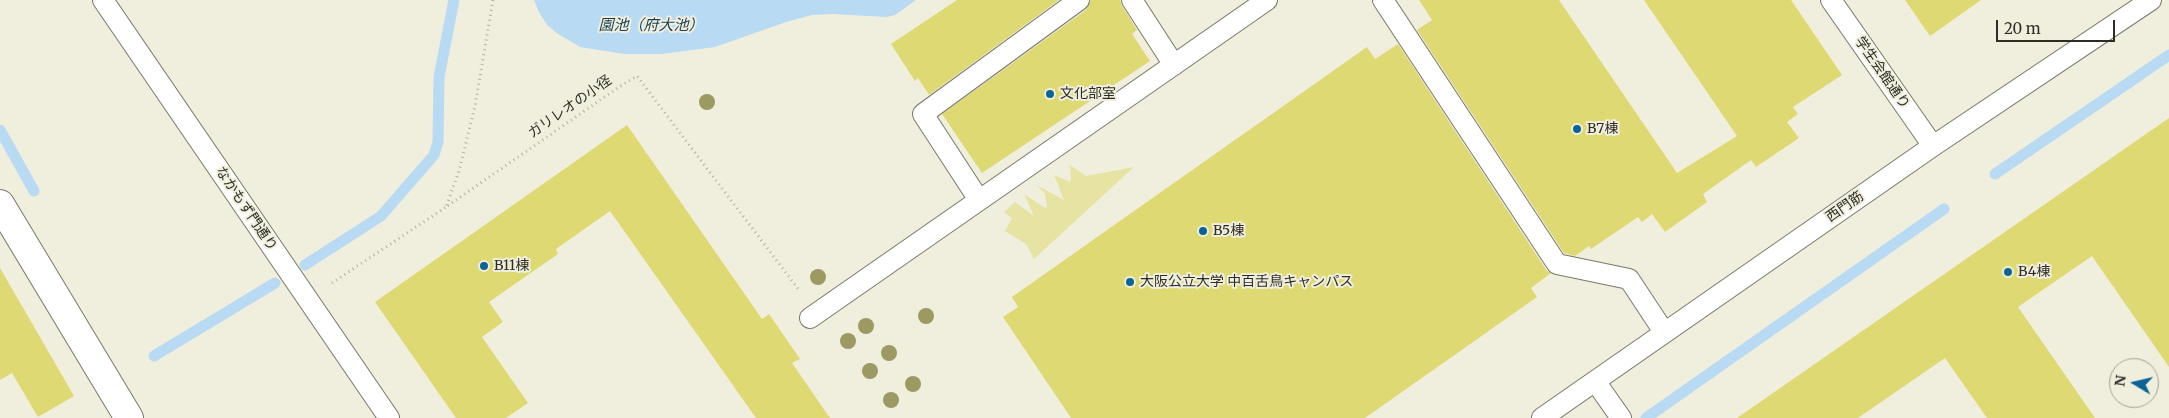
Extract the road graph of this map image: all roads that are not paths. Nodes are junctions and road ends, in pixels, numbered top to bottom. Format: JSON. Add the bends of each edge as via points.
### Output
{"nodes":[{"id":1,"x":103,"y":0,"type":"edge"},
{"id":2,"x":1079,"y":0,"type":"edge"},
{"id":3,"x":1132,"y":0,"type":"edge"},
{"id":4,"x":1267,"y":0,"type":"edge"},
{"id":5,"x":1383,"y":0,"type":"edge"},
{"id":6,"x":1831,"y":0,"type":"edge"},
{"id":7,"x":2151,"y":0,"type":"edge"},
{"id":8,"x":1174,"y":66,"type":"junction"},
{"id":9,"x":1933,"y":146,"type":"junction"},
{"id":10,"x":979,"y":200,"type":"junction"},
{"id":11,"x":0,"y":204,"type":"edge"},
{"id":12,"x":814,"y":315,"type":"road end"},
{"id":13,"x":1664,"y":332,"type":"junction"},
{"id":14,"x":1595,"y":381,"type":"junction"},
{"id":15,"x":125,"y":417,"type":"edge"},
{"id":16,"x":389,"y":418,"type":"edge"},
{"id":17,"x":1542,"y":418,"type":"edge"},
{"id":18,"x":1621,"y":418,"type":"edge"}],
"edges":[{"from":1,"to":16,"type":"lane","name":"なかもず門通り"},
{"from":2,"to":10,"type":"lane","via":[[923,114]]},
{"from":3,"to":8,"type":"lane"},
{"from":4,"to":8,"type":"lane"},
{"from":5,"to":13,"type":"lane","via":[[1557,264],[1630,278]]},
{"from":6,"to":9,"type":"lane","name":"学生会館通り"},
{"from":7,"to":9,"type":"lane","name":"西門筋"},
{"from":8,"to":10,"type":"lane"},
{"from":9,"to":13,"type":"lane","name":"西門筋"},
{"from":10,"to":12,"type":"lane"},
{"from":11,"to":15,"type":"street"},
{"from":13,"to":14,"type":"lane","name":"西門筋"},
{"from":14,"to":17,"type":"lane","name":"西門筋"},
{"from":14,"to":18,"type":"lane"}]}
